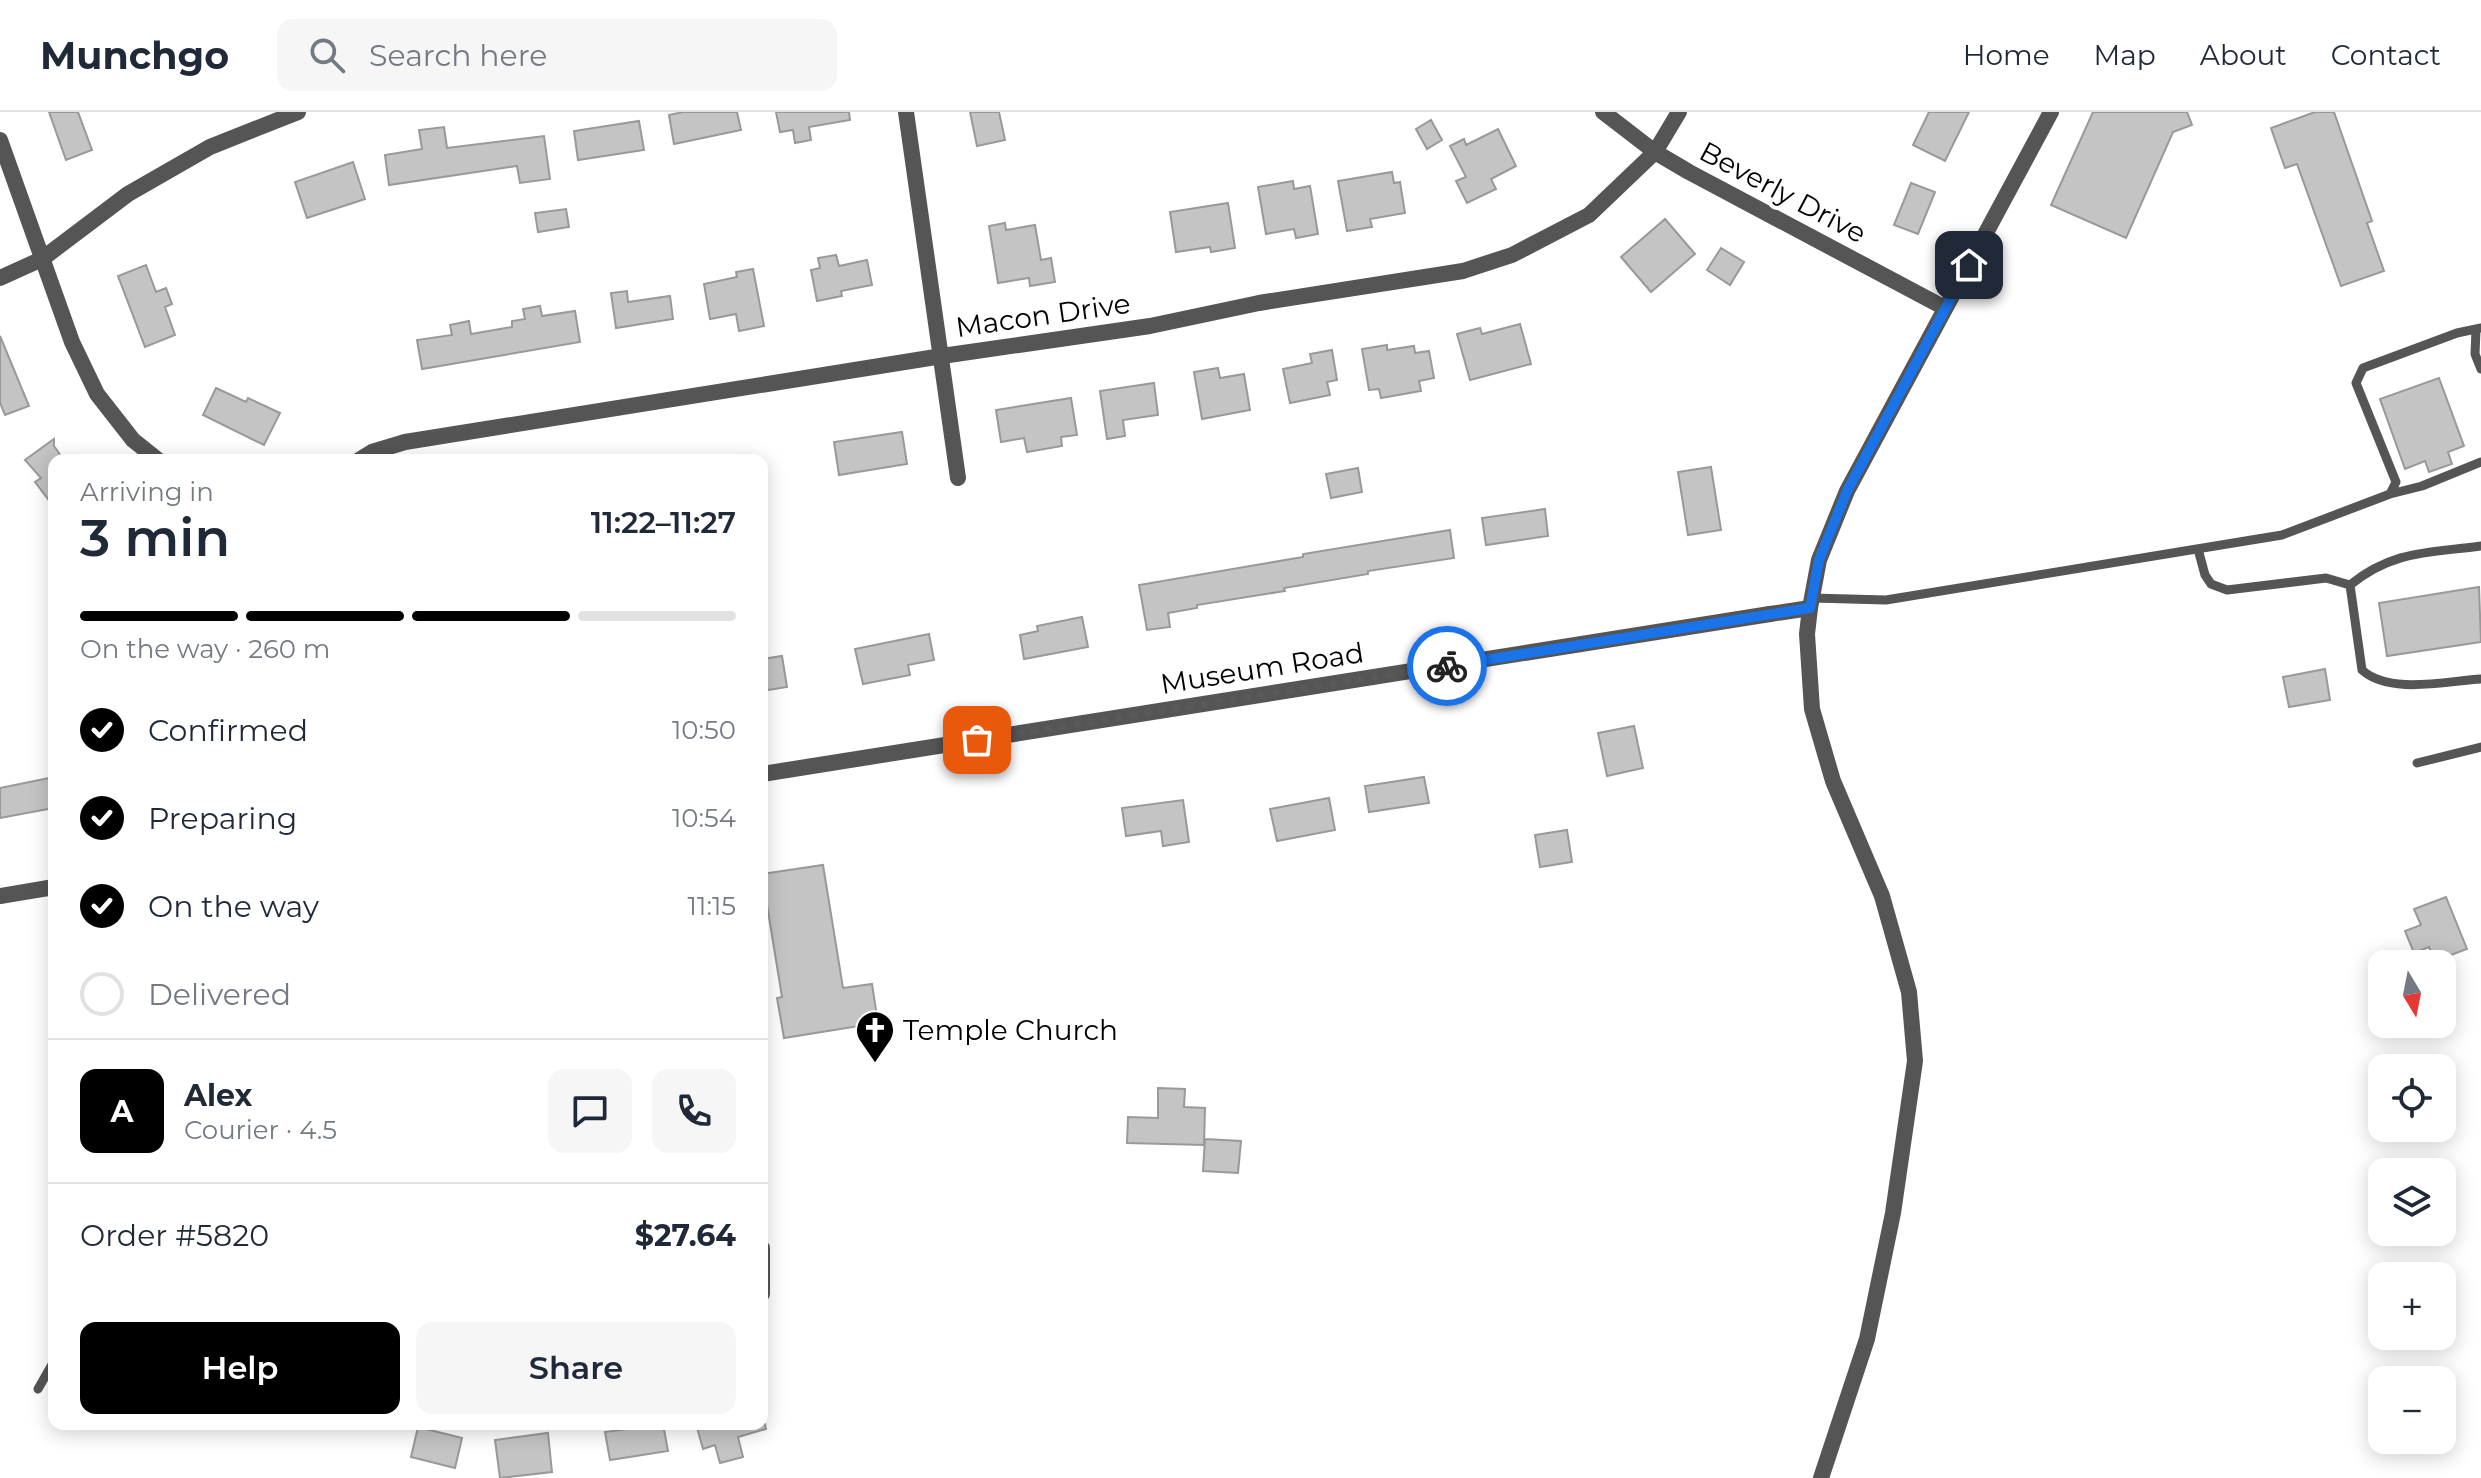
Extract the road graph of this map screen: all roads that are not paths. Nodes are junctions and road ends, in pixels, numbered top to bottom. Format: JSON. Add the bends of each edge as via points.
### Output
{"nodes":[{"id":1,"x":298,"y":112,"type":"edge"},
{"id":2,"x":906,"y":112,"type":"edge"},
{"id":3,"x":1603,"y":112,"type":"edge"},
{"id":4,"x":1679,"y":112,"type":"edge"},
{"id":5,"x":2051,"y":112,"type":"edge"},
{"id":6,"x":0,"y":140,"type":"edge"},
{"id":7,"x":1655,"y":152,"type":"junction"},
{"id":8,"x":42,"y":259,"type":"junction"},
{"id":9,"x":0,"y":278,"type":"edge"},
{"id":10,"x":1945,"y":308,"type":"junction"},
{"id":11,"x":2478,"y":329,"type":"edge"},
{"id":12,"x":942,"y":356,"type":"junction"},
{"id":13,"x":2481,"y":369,"type":"edge"},
{"id":14,"x":150,"y":454,"type":"edge"},
{"id":15,"x":369,"y":454,"type":"edge"},
{"id":16,"x":2481,"y":462,"type":"edge"},
{"id":17,"x":958,"y":478,"type":"dead end"},
{"id":18,"x":2390,"y":494,"type":"junction"},
{"id":19,"x":2481,"y":546,"type":"edge"},
{"id":20,"x":2198,"y":549,"type":"junction"},
{"id":21,"x":2350,"y":585,"type":"junction"},
{"id":22,"x":1811,"y":603,"type":"junction"},
{"id":23,"x":2481,"y":679,"type":"edge"},
{"id":24,"x":2481,"y":747,"type":"edge"},
{"id":25,"x":2417,"y":763,"type":"dead end"},
{"id":26,"x":768,"y":773,"type":"edge"},
{"id":27,"x":48,"y":888,"type":"edge"},
{"id":28,"x":0,"y":896,"type":"edge"},
{"id":29,"x":48,"y":1372,"type":"edge"},
{"id":30,"x":38,"y":1389,"type":"dead end"},
{"id":31,"x":1821,"y":1478,"type":"edge"}],
"edges":[{"from":1,"to":8,"type":"street","via":[[210,147],[128,194]]},
{"from":2,"to":12,"type":"street"},
{"from":3,"to":7,"type":"street","name":"Beverly Drive"},
{"from":4,"to":7,"type":"street","name":"Macon Drive"},
{"from":5,"to":10,"type":"street"},
{"from":6,"to":8,"type":"street"},
{"from":7,"to":10,"type":"street","name":"Beverly Drive"},
{"from":7,"to":12,"type":"street","name":"Macon Drive","via":[[1589,215],[1512,255],[1463,271]]},
{"from":8,"to":9,"type":"street"},
{"from":8,"to":14,"type":"street","via":[[97,394]]},
{"from":10,"to":22,"type":"street","via":[[1847,491],[1819,560]]},
{"from":11,"to":13,"type":"lane","via":[[2475,354]]},
{"from":11,"to":18,"type":"lane","via":[[2363,368],[2356,383],[2396,482]]},
{"from":12,"to":15,"type":"street","name":"Macon Drive","via":[[405,442]]},
{"from":12,"to":17,"type":"street"},
{"from":16,"to":18,"type":"lane"},
{"from":18,"to":20,"type":"lane","via":[[2282,535]]},
{"from":19,"to":21,"type":"lane","via":[[2397,557],[2372,567]]},
{"from":20,"to":21,"type":"lane","via":[[2211,584],[2227,590],[2326,578]]},
{"from":20,"to":22,"type":"lane","via":[[1886,600]]},
{"from":21,"to":23,"type":"lane","via":[[2362,670],[2374,681]]},
{"from":22,"to":26,"type":"street","name":"Museum Road","via":[[1770,614]]},
{"from":22,"to":31,"type":"street","via":[[1807,634],[1812,709],[1833,781],[1882,896],[1909,992],[1915,1061],[1893,1213],[1867,1339]]},
{"from":24,"to":25,"type":"lane"},
{"from":27,"to":28,"type":"street"},
{"from":29,"to":30,"type":"lane"}]}
